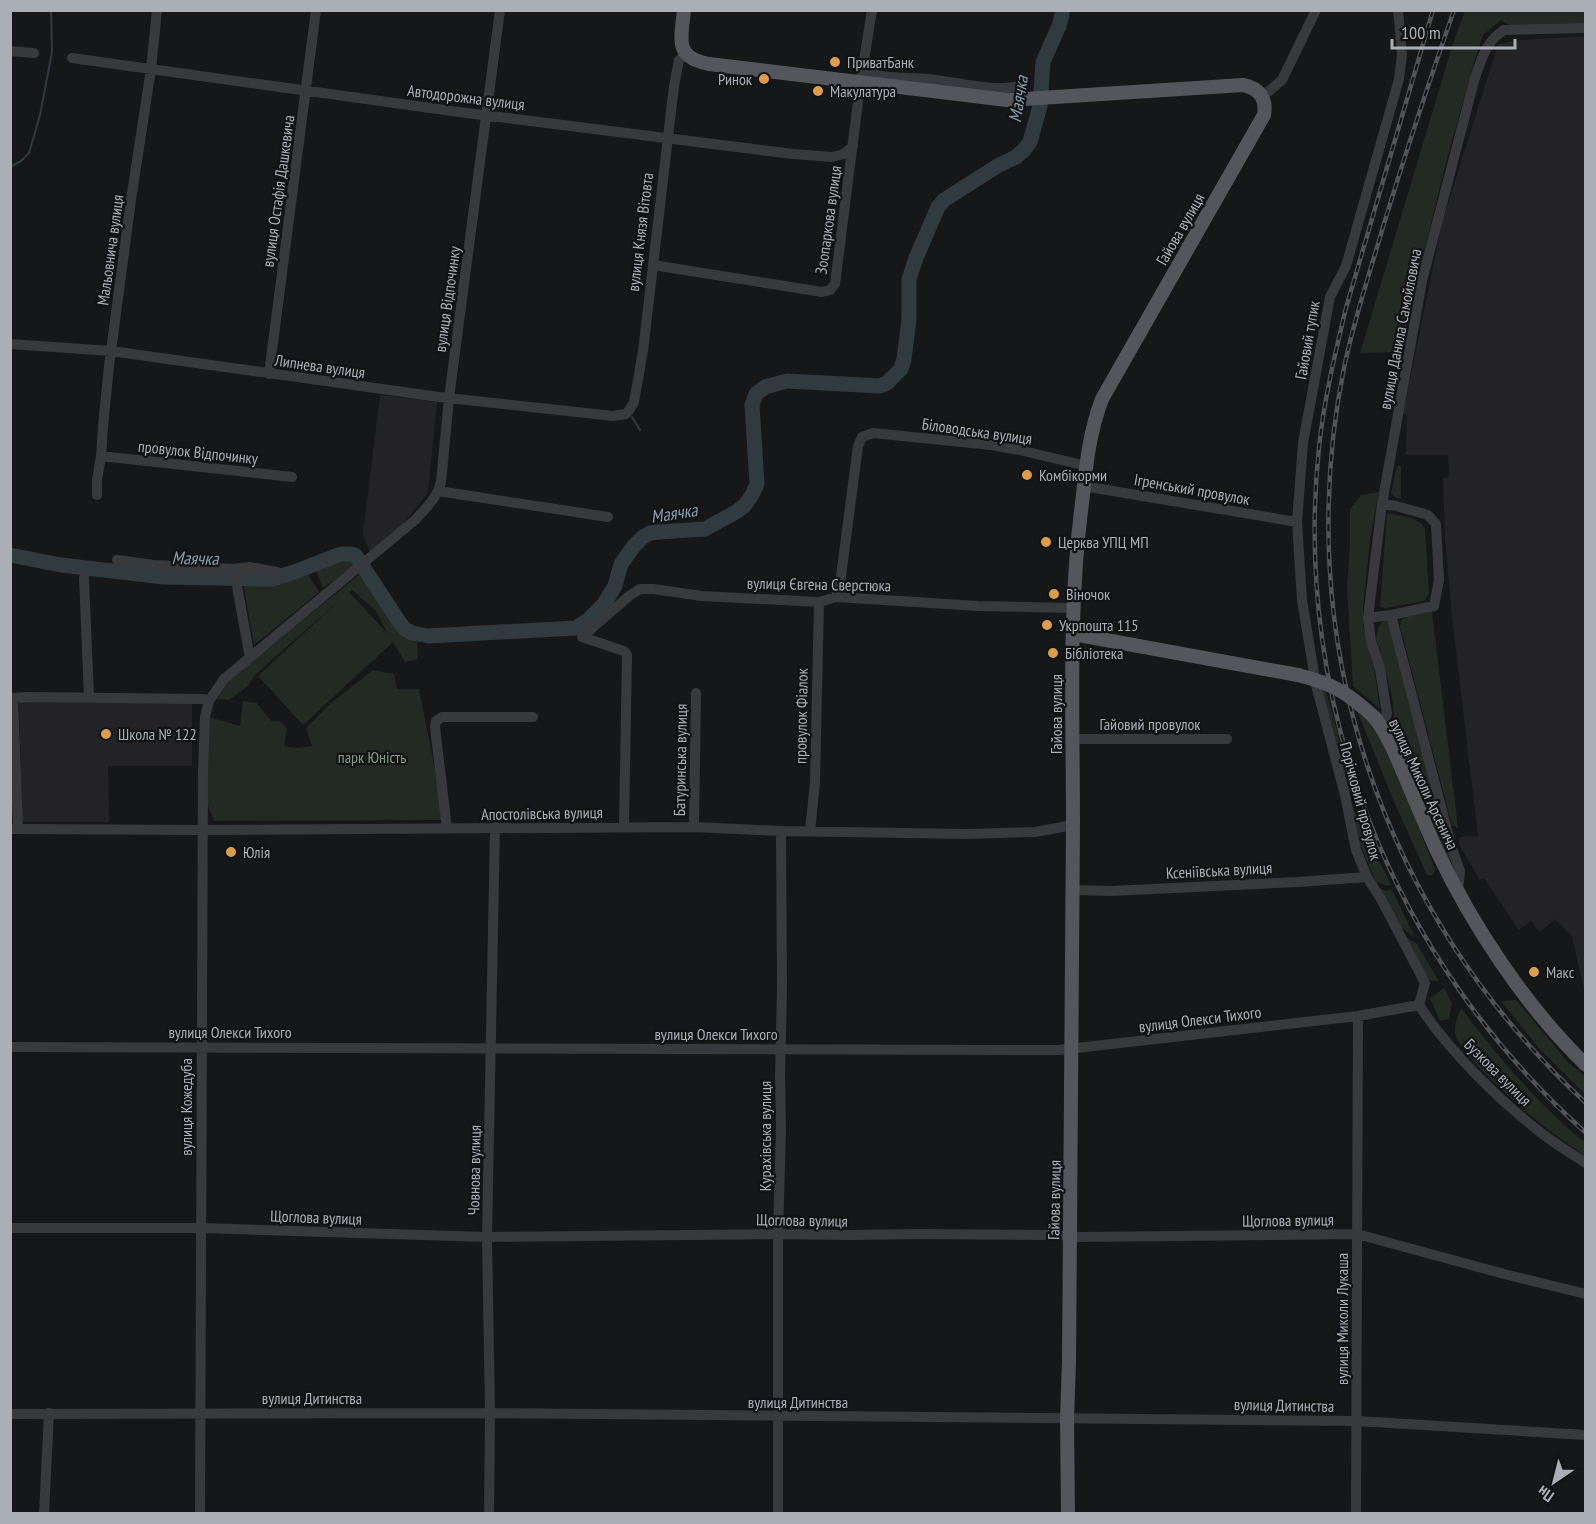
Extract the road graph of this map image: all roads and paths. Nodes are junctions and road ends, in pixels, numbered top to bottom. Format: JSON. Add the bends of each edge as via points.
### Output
{"nodes":[{"id":1,"x":157,"y":10,"type":"edge"},
{"id":2,"x":316,"y":10,"type":"edge"},
{"id":3,"x":500,"y":10,"type":"edge"},
{"id":4,"x":684,"y":10,"type":"edge"},
{"id":5,"x":872,"y":10,"type":"edge"},
{"id":6,"x":1316,"y":10,"type":"edge"},
{"id":7,"x":1398,"y":10,"type":"edge"},
{"id":8,"x":1586,"y":28,"type":"edge"},
{"id":9,"x":10,"y":51,"type":"edge"},
{"id":10,"x":34,"y":54,"type":"dead end"},
{"id":11,"x":686,"y":54,"type":"junction"},
{"id":12,"x":72,"y":58,"type":"dead end"},
{"id":13,"x":151,"y":69,"type":"junction"},
{"id":14,"x":861,"y":76,"type":"junction"},
{"id":15,"x":1020,"y":86,"type":"dead end"},
{"id":16,"x":306,"y":91,"type":"junction"},
{"id":17,"x":1263,"y":96,"type":"junction"},
{"id":18,"x":487,"y":115,"type":"junction"},
{"id":19,"x":668,"y":139,"type":"junction"},
{"id":20,"x":853,"y":146,"type":"junction"},
{"id":21,"x":653,"y":265,"type":"junction"},
{"id":22,"x":10,"y":344,"type":"edge"},
{"id":23,"x":111,"y":351,"type":"junction"},
{"id":24,"x":269,"y":374,"type":"junction"},
{"id":25,"x":449,"y":398,"type":"junction"},
{"id":26,"x":626,"y":414,"type":"joint"},
{"id":27,"x":101,"y":456,"type":"junction"},
{"id":28,"x":1087,"y":465,"type":"junction"},
{"id":29,"x":292,"y":477,"type":"dead end"},
{"id":30,"x":1083,"y":486,"type":"junction"},
{"id":31,"x":438,"y":490,"type":"junction"},
{"id":32,"x":97,"y":495,"type":"dead end"},
{"id":33,"x":1382,"y":504,"type":"junction"},
{"id":34,"x":608,"y":517,"type":"dead end"},
{"id":35,"x":1297,"y":522,"type":"junction"},
{"id":36,"x":117,"y":560,"type":"dead end"},
{"id":37,"x":277,"y":572,"type":"dead end"},
{"id":38,"x":235,"y":576,"type":"junction"},
{"id":39,"x":84,"y":578,"type":"dead end"},
{"id":40,"x":836,"y":597,"type":"junction"},
{"id":41,"x":819,"y":602,"type":"junction"},
{"id":42,"x":1073,"y":608,"type":"junction"},
{"id":43,"x":1391,"y":615,"type":"junction"},
{"id":44,"x":1368,"y":618,"type":"junction"},
{"id":45,"x":1072,"y":634,"type":"junction"},
{"id":46,"x":251,"y":656,"type":"junction"},
{"id":47,"x":1316,"y":685,"type":"joint"},
{"id":48,"x":696,"y":693,"type":"dead end"},
{"id":49,"x":89,"y":697,"type":"junction"},
{"id":50,"x":209,"y":701,"type":"junction"},
{"id":51,"x":533,"y":717,"type":"dead end"},
{"id":52,"x":12,"y":718,"type":"edge"},
{"id":53,"x":1378,"y":722,"type":"junction"},
{"id":54,"x":1072,"y":739,"type":"junction"},
{"id":55,"x":1227,"y":739,"type":"dead end"},
{"id":56,"x":1073,"y":825,"type":"junction"},
{"id":57,"x":495,"y":827,"type":"junction"},
{"id":58,"x":624,"y":827,"type":"junction"},
{"id":59,"x":694,"y":827,"type":"junction"},
{"id":60,"x":14,"y":829,"type":"edge"},
{"id":61,"x":447,"y":829,"type":"junction"},
{"id":62,"x":203,"y":830,"type":"junction"},
{"id":63,"x":781,"y":831,"type":"junction"},
{"id":64,"x":810,"y":831,"type":"junction"},
{"id":65,"x":1367,"y":877,"type":"junction"},
{"id":66,"x":1073,"y":890,"type":"junction"},
{"id":67,"x":1458,"y":892,"type":"junction"},
{"id":68,"x":1419,"y":1005,"type":"junction"},
{"id":69,"x":1358,"y":1016,"type":"junction"},
{"id":70,"x":10,"y":1047,"type":"edge"},
{"id":71,"x":201,"y":1047,"type":"junction"},
{"id":72,"x":491,"y":1047,"type":"junction"},
{"id":73,"x":781,"y":1049,"type":"junction"},
{"id":74,"x":1072,"y":1049,"type":"junction"},
{"id":75,"x":1586,"y":1065,"type":"edge"},
{"id":76,"x":1586,"y":1163,"type":"edge"},
{"id":77,"x":10,"y":1228,"type":"edge"},
{"id":78,"x":201,"y":1228,"type":"junction"},
{"id":79,"x":778,"y":1234,"type":"junction"},
{"id":80,"x":1357,"y":1234,"type":"junction"},
{"id":81,"x":1070,"y":1236,"type":"junction"},
{"id":82,"x":487,"y":1237,"type":"junction"},
{"id":83,"x":1586,"y":1294,"type":"edge"},
{"id":84,"x":49,"y":1413,"type":"junction"},
{"id":85,"x":490,"y":1413,"type":"junction"},
{"id":86,"x":10,"y":1414,"type":"edge"},
{"id":87,"x":200,"y":1414,"type":"junction"},
{"id":88,"x":779,"y":1417,"type":"junction"},
{"id":89,"x":1067,"y":1418,"type":"junction"},
{"id":90,"x":1357,"y":1421,"type":"junction"},
{"id":91,"x":1586,"y":1435,"type":"edge"},
{"id":92,"x":44,"y":1514,"type":"edge"},
{"id":93,"x":200,"y":1514,"type":"edge"},
{"id":94,"x":489,"y":1514,"type":"edge"},
{"id":95,"x":778,"y":1514,"type":"edge"},
{"id":96,"x":1068,"y":1514,"type":"edge"},
{"id":97,"x":1356,"y":1514,"type":"edge"}],
"edges":[{"from":1,"to":13,"type":"street","name":"Мальовнича вулиця"},
{"from":2,"to":16,"type":"street","name":"вулиця Остафія Дашкевича"},
{"from":3,"to":18,"type":"street","name":"вулиця Відпочинку"},
{"from":4,"to":11,"type":"main road","name":"вулиця Князя Вітовта","via":[[681,39]]},
{"from":5,"to":14,"type":"street","name":"Зоопаркова вулиця"},
{"from":6,"to":17,"type":"street","via":[[1282,81]]},
{"from":7,"to":35,"type":"street","name":"Гайовий тупик","via":[[1402,54],[1399,79],[1346,266],[1330,297],[1303,443]]},
{"from":8,"to":33,"type":"street","name":"вулиця Данила Самойловича","via":[[1504,30],[1494,36],[1486,49],[1474,81],[1422,281]]},
{"from":9,"to":10,"type":"street"},
{"from":11,"to":14,"type":"main road","via":[[709,64]]},
{"from":11,"to":19,"type":"street","name":"вулиця Князя Вітовта","via":[[679,60]]},
{"from":12,"to":13,"type":"street","name":"Автодорожна вулиця"},
{"from":13,"to":16,"type":"street","name":"Автодорожна вулиця"},
{"from":13,"to":23,"type":"street","name":"Мальовнича вулиця"},
{"from":14,"to":15,"type":"street"},
{"from":14,"to":17,"type":"main road","via":[[989,99],[1243,85]]},
{"from":14,"to":20,"type":"street","name":"Зоопаркова вулиця"},
{"from":16,"to":18,"type":"street","name":"Автодорожна вулиця"},
{"from":16,"to":24,"type":"street","name":"вулиця Остафія Дашкевича"},
{"from":17,"to":28,"type":"main road","name":"Гайова вулиця","via":[[1264,115],[1102,399]]},
{"from":18,"to":19,"type":"street","name":"Автодорожна вулиця"},
{"from":18,"to":25,"type":"street","name":"вулиця Відпочинку"},
{"from":19,"to":20,"type":"street","name":"Автодорожна вулиця","via":[[832,157]]},
{"from":19,"to":21,"type":"street","name":"вулиця Князя Вітовта"},
{"from":20,"to":21,"type":"street","name":"Зоопаркова вулиця","via":[[835,284],[830,290],[822,292]]},
{"from":21,"to":26,"type":"street","name":"вулиця Князя Вітовта","via":[[643,351]]},
{"from":22,"to":23,"type":"street","name":"Липнева вулиця"},
{"from":23,"to":24,"type":"street","name":"Липнева вулиця"},
{"from":23,"to":27,"type":"street","name":"Мальовнича вулиця"},
{"from":24,"to":25,"type":"street","name":"Липнева вулиця"},
{"from":25,"to":26,"type":"street","name":"Липнева вулиця","via":[[613,416]]},
{"from":25,"to":31,"type":"street","name":"вулиця Відпочинку"},
{"from":27,"to":29,"type":"street","name":"провулок Відпочинку"},
{"from":27,"to":32,"type":"street","name":"Мальовнича вулиця"},
{"from":28,"to":30,"type":"main road","name":"Гайова вулиця"},
{"from":28,"to":40,"type":"street","name":"Біловодська вулиця","via":[[991,445],[873,433],[862,437]]},
{"from":30,"to":35,"type":"street","name":"Ігренський провулок"},
{"from":30,"to":42,"type":"main road","name":"Гайова вулиця"},
{"from":31,"to":34,"type":"street"},
{"from":31,"to":46,"type":"street","name":"вулиця Відпочинку","via":[[415,520]]},
{"from":33,"to":43,"type":"street","via":[[1428,515],[1436,524],[1439,580],[1434,606]]},
{"from":33,"to":44,"type":"street","name":"вулиця Данила Самойловича"},
{"from":35,"to":47,"type":"street","name":"Гайовий тупик","via":[[1302,600]]},
{"from":36,"to":38,"type":"street"},
{"from":37,"to":38,"type":"street","via":[[249,567]]},
{"from":38,"to":46,"type":"street"},
{"from":39,"to":49,"type":"street"},
{"from":40,"to":41,"type":"street","name":"вулиця Євгена Сверстюка"},
{"from":40,"to":42,"type":"street","name":"вулиця Євгена Сверстюка"},
{"from":41,"to":58,"type":"street","name":"вулиця Євгена Сверстюка","via":[[640,590],[582,637],[627,655]]},
{"from":41,"to":64,"type":"street","name":"провулок Фіалок","via":[[815,783]]},
{"from":42,"to":45,"type":"main road","name":"Гайова вулиця"},
{"from":43,"to":44,"type":"street"},
{"from":43,"to":67,"type":"street","via":[[1460,871]]},
{"from":44,"to":53,"type":"street","name":"вулиця Данила Самойловича","via":[[1387,714]]},
{"from":45,"to":53,"type":"main road","name":"вулиця Миколи Арсенича","bridge":true,"via":[[1322,681],[1358,702]]},
{"from":45,"to":54,"type":"main road","name":"Гайова вулиця"},
{"from":46,"to":50,"type":"street","name":"вулиця Відпочинку","via":[[224,679]]},
{"from":47,"to":65,"type":"street","name":"Порічковий провулок","via":[[1356,850]]},
{"from":48,"to":59,"type":"street","name":"Батуринська вулиця"},
{"from":49,"to":50,"type":"street"},
{"from":49,"to":52,"type":"street","via":[[13,698]]},
{"from":50,"to":62,"type":"street","name":"вулиця Кожедуба","via":[[205,717]]},
{"from":51,"to":61,"type":"street","via":[[442,717],[436,721]]},
{"from":52,"to":60,"type":"street"},
{"from":53,"to":67,"type":"main road","name":"вулиця Миколи Арсенича"},
{"from":54,"to":55,"type":"street","name":"Гайовий провулок"},
{"from":54,"to":56,"type":"main road","name":"Гайова вулиця"},
{"from":56,"to":64,"type":"street","name":"Апостолівська вулиця","via":[[1012,833]]},
{"from":56,"to":66,"type":"main road","name":"Гайова вулиця"},
{"from":57,"to":58,"type":"street","name":"Апостолівська вулиця"},
{"from":57,"to":61,"type":"street","name":"Апостолівська вулиця"},
{"from":57,"to":72,"type":"street","name":"Човнова вулиця"},
{"from":58,"to":59,"type":"street","name":"Апостолівська вулиця"},
{"from":59,"to":63,"type":"street","name":"Апостолівська вулиця"},
{"from":60,"to":62,"type":"street","name":"Апостолівська вулиця"},
{"from":61,"to":62,"type":"street","name":"Апостолівська вулиця"},
{"from":62,"to":71,"type":"street","name":"вулиця Кожедуба"},
{"from":63,"to":64,"type":"street","name":"Апостолівська вулиця"},
{"from":63,"to":73,"type":"street","name":"Курахівська вулиця"},
{"from":65,"to":66,"type":"street","name":"Ксеніївська вулиця"},
{"from":65,"to":68,"type":"street","name":"Порічковий провулок","via":[[1425,983]]},
{"from":66,"to":74,"type":"main road","name":"Гайова вулиця"},
{"from":67,"to":75,"type":"main road","name":"вулиця Миколи Арсенича","via":[[1545,1021]]},
{"from":68,"to":69,"type":"street","name":"вулиця Олекси Тихого"},
{"from":68,"to":76,"type":"street","name":"Бузкова вулиця","via":[[1436,1030],[1491,1089],[1542,1134]]},
{"from":69,"to":74,"type":"street","name":"вулиця Олекси Тихого"},
{"from":69,"to":80,"type":"street","name":"вулиця Миколи Лукаша"},
{"from":70,"to":71,"type":"street","name":"вулиця Олекси Тихого"},
{"from":71,"to":72,"type":"street","name":"вулиця Олекси Тихого"},
{"from":71,"to":78,"type":"street","name":"вулиця Кожедуба"},
{"from":72,"to":73,"type":"street","name":"вулиця Олекси Тихого"},
{"from":72,"to":82,"type":"street","name":"Човнова вулиця"},
{"from":73,"to":74,"type":"street","name":"вулиця Олекси Тихого"},
{"from":73,"to":79,"type":"street","name":"Курахівська вулиця"},
{"from":74,"to":81,"type":"main road","name":"Гайова вулиця"},
{"from":77,"to":78,"type":"street","name":"Щоглова вулиця"},
{"from":78,"to":82,"type":"street","name":"Щоглова вулиця"},
{"from":78,"to":87,"type":"street","name":"вулиця Кожедуба"},
{"from":79,"to":81,"type":"street","name":"Щоглова вулиця"},
{"from":79,"to":82,"type":"street","name":"Щоглова вулиця"},
{"from":79,"to":88,"type":"street","name":"Курахівська вулиця"},
{"from":80,"to":81,"type":"street","name":"Щоглова вулиця"},
{"from":80,"to":83,"type":"street","name":"Щоглова вулиця"},
{"from":80,"to":90,"type":"street","name":"вулиця Миколи Лукаша"},
{"from":81,"to":89,"type":"main road","name":"Гайова вулиця"},
{"from":82,"to":85,"type":"street","name":"Човнова вулиця"},
{"from":84,"to":86,"type":"street","name":"вулиця Дитинства"},
{"from":84,"to":87,"type":"street","name":"вулиця Дитинства"},
{"from":84,"to":92,"type":"street"},
{"from":85,"to":87,"type":"street","name":"вулиця Дитинства"},
{"from":85,"to":88,"type":"street","name":"вулиця Дитинства"},
{"from":85,"to":94,"type":"street","name":"Човнова вулиця"},
{"from":87,"to":93,"type":"street","name":"вулиця Кожедуба"},
{"from":88,"to":89,"type":"street","name":"вулиця Дитинства"},
{"from":88,"to":95,"type":"street","name":"Курахівська вулиця"},
{"from":89,"to":90,"type":"street","name":"вулиця Дитинства"},
{"from":89,"to":96,"type":"main road","name":"Гайова вулиця"},
{"from":90,"to":91,"type":"street","name":"вулиця Дитинства"},
{"from":90,"to":97,"type":"street","name":"вулиця Миколи Лукаша"}]}
